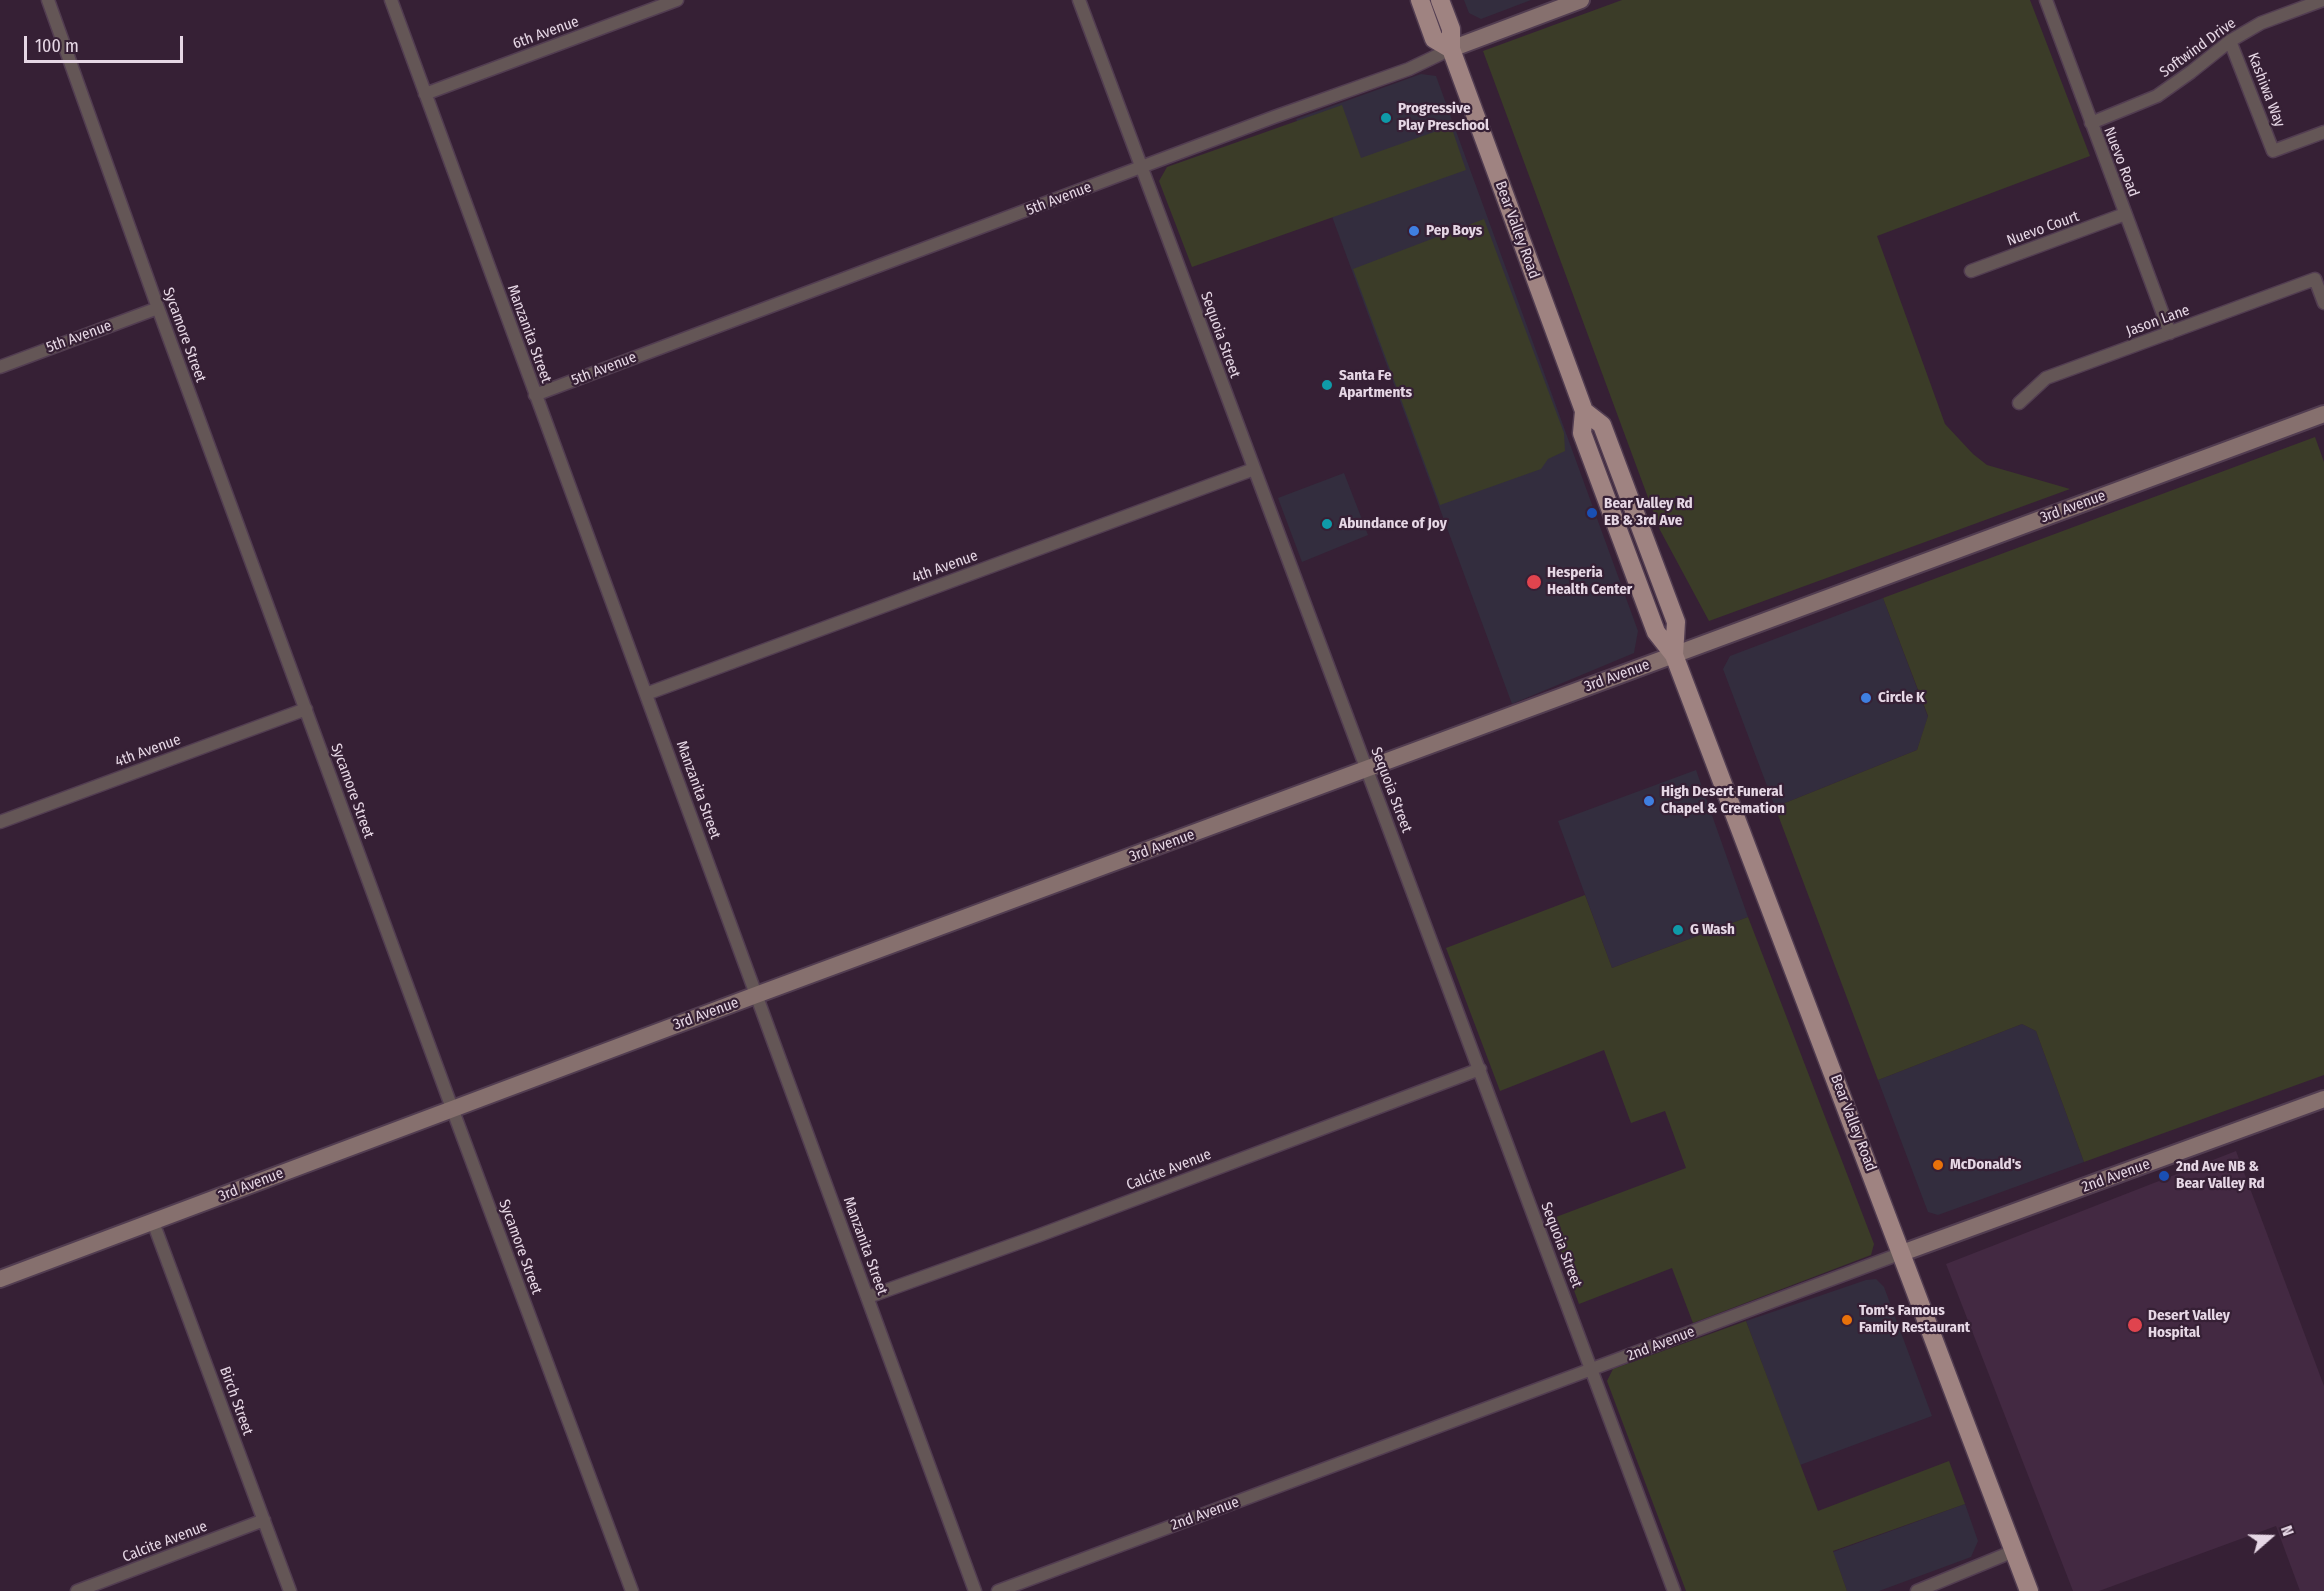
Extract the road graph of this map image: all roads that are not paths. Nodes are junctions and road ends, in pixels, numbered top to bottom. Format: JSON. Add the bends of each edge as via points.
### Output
{"nodes":[{"id":1,"x":48,"y":0,"type":"edge"},
{"id":2,"x":391,"y":0,"type":"edge"},
{"id":3,"x":677,"y":0,"type":"edge"},
{"id":4,"x":1079,"y":0,"type":"edge"},
{"id":5,"x":1420,"y":0,"type":"edge"},
{"id":6,"x":1440,"y":0,"type":"edge"},
{"id":7,"x":1581,"y":0,"type":"edge"},
{"id":8,"x":2046,"y":0,"type":"edge"},
{"id":9,"x":2323,"y":0,"type":"edge"},
{"id":10,"x":2230,"y":41,"type":"junction"},
{"id":11,"x":1451,"y":49,"type":"junction"},
{"id":12,"x":425,"y":94,"type":"junction"},
{"id":13,"x":2091,"y":123,"type":"junction"},
{"id":14,"x":2324,"y":132,"type":"edge"},
{"id":15,"x":1142,"y":168,"type":"junction"},
{"id":16,"x":2125,"y":214,"type":"junction"},
{"id":17,"x":1971,"y":271,"type":"dead end"},
{"id":18,"x":2324,"y":303,"type":"edge"},
{"id":19,"x":158,"y":308,"type":"junction"},
{"id":20,"x":2170,"y":333,"type":"junction"},
{"id":21,"x":0,"y":367,"type":"edge"},
{"id":22,"x":535,"y":395,"type":"junction"},
{"id":23,"x":2019,"y":403,"type":"dead end"},
{"id":24,"x":2324,"y":414,"type":"edge"},
{"id":25,"x":1254,"y":469,"type":"junction"},
{"id":26,"x":1674,"y":655,"type":"junction"},
{"id":27,"x":646,"y":694,"type":"junction"},
{"id":28,"x":306,"y":709,"type":"junction"},
{"id":29,"x":1368,"y":770,"type":"junction"},
{"id":30,"x":0,"y":822,"type":"edge"},
{"id":31,"x":756,"y":995,"type":"junction"},
{"id":32,"x":1480,"y":1069,"type":"junction"},
{"id":33,"x":2324,"y":1099,"type":"edge"},
{"id":34,"x":452,"y":1108,"type":"junction"},
{"id":35,"x":153,"y":1222,"type":"junction"},
{"id":36,"x":1902,"y":1253,"type":"junction"},
{"id":37,"x":0,"y":1279,"type":"edge"},
{"id":38,"x":868,"y":1297,"type":"junction"},
{"id":39,"x":1592,"y":1370,"type":"junction"},
{"id":40,"x":264,"y":1520,"type":"junction"},
{"id":41,"x":2014,"y":1551,"type":"junction"},
{"id":42,"x":77,"y":1591,"type":"edge"},
{"id":43,"x":290,"y":1591,"type":"edge"},
{"id":44,"x":632,"y":1591,"type":"edge"},
{"id":45,"x":975,"y":1591,"type":"edge"},
{"id":46,"x":998,"y":1591,"type":"edge"},
{"id":47,"x":1674,"y":1591,"type":"edge"},
{"id":48,"x":1917,"y":1591,"type":"edge"},
{"id":49,"x":2029,"y":1591,"type":"edge"}],
"edges":[{"from":1,"to":19,"type":"street","name":"Sycamore Street"},
{"from":2,"to":12,"type":"street","name":"Manzanita Street"},
{"from":3,"to":12,"type":"street","name":"6th Avenue"},
{"from":4,"to":15,"type":"street","name":"Sequoia Street"},
{"from":5,"to":11,"type":"main road","name":"Bear Valley Road","via":[[1434,39]]},
{"from":6,"to":11,"type":"main road","name":"Bear Valley Road","via":[[1451,29]]},
{"from":7,"to":11,"type":"street","name":"5th Avenue"},
{"from":8,"to":13,"type":"street","name":"Nuevo Road"},
{"from":9,"to":10,"type":"street","name":"Softwind Drive","via":[[2261,23]]},
{"from":10,"to":13,"type":"street","name":"Softwind Drive","via":[[2157,96]]},
{"from":10,"to":14,"type":"street","name":"Kashiwa Way","via":[[2273,151]]},
{"from":11,"to":15,"type":"street","name":"5th Avenue","via":[[1409,69]]},
{"from":11,"to":26,"type":"main road","name":"Bear Valley Road","via":[[1584,411],[1582,433],[1656,632]]},
{"from":12,"to":22,"type":"street","name":"Manzanita Street"},
{"from":13,"to":16,"type":"street","name":"Nuevo Road"},
{"from":15,"to":22,"type":"street","name":"5th Avenue"},
{"from":15,"to":25,"type":"street","name":"Sequoia Street"},
{"from":16,"to":17,"type":"street","name":"Nuevo Court"},
{"from":16,"to":20,"type":"street","name":"Nuevo Road"},
{"from":18,"to":20,"type":"street","name":"Jason Lane","via":[[2315,279]]},
{"from":19,"to":21,"type":"street","name":"5th Avenue"},
{"from":19,"to":28,"type":"street","name":"Sycamore Street"},
{"from":20,"to":23,"type":"street","name":"Jason Lane","via":[[2046,378]]},
{"from":22,"to":27,"type":"street","name":"Manzanita Street"},
{"from":24,"to":26,"type":"street","name":"3rd Avenue"},
{"from":25,"to":27,"type":"street","name":"4th Avenue"},
{"from":25,"to":29,"type":"street","name":"Sequoia Street"},
{"from":26,"to":29,"type":"street","name":"3rd Avenue"},
{"from":26,"to":36,"type":"main road","name":"Bear Valley Road"},
{"from":27,"to":31,"type":"street","name":"Manzanita Street"},
{"from":28,"to":30,"type":"street","name":"4th Avenue"},
{"from":28,"to":34,"type":"street","name":"Sycamore Street"},
{"from":29,"to":31,"type":"street","name":"3rd Avenue"},
{"from":29,"to":32,"type":"street","name":"Sequoia Street"},
{"from":31,"to":34,"type":"street","name":"3rd Avenue"},
{"from":31,"to":38,"type":"street","name":"Manzanita Street"},
{"from":32,"to":38,"type":"street","name":"Calcite Avenue"},
{"from":32,"to":39,"type":"street","name":"Sequoia Street"},
{"from":33,"to":36,"type":"street","name":"2nd Avenue"},
{"from":34,"to":35,"type":"street","name":"3rd Avenue"},
{"from":34,"to":44,"type":"street","name":"Sycamore Street"},
{"from":35,"to":37,"type":"street","name":"3rd Avenue"},
{"from":35,"to":40,"type":"street","name":"Birch Street"},
{"from":36,"to":39,"type":"street","name":"2nd Avenue"},
{"from":36,"to":41,"type":"main road","name":"Bear Valley Road"},
{"from":38,"to":45,"type":"street","name":"Manzanita Street"},
{"from":39,"to":46,"type":"street","name":"2nd Avenue"},
{"from":39,"to":47,"type":"street","name":"Sequoia Street"},
{"from":40,"to":42,"type":"street","name":"Calcite Avenue"},
{"from":40,"to":43,"type":"street","name":"Birch Street"},
{"from":41,"to":48,"type":"street"},
{"from":41,"to":49,"type":"main road","name":"Bear Valley Road"}]}
